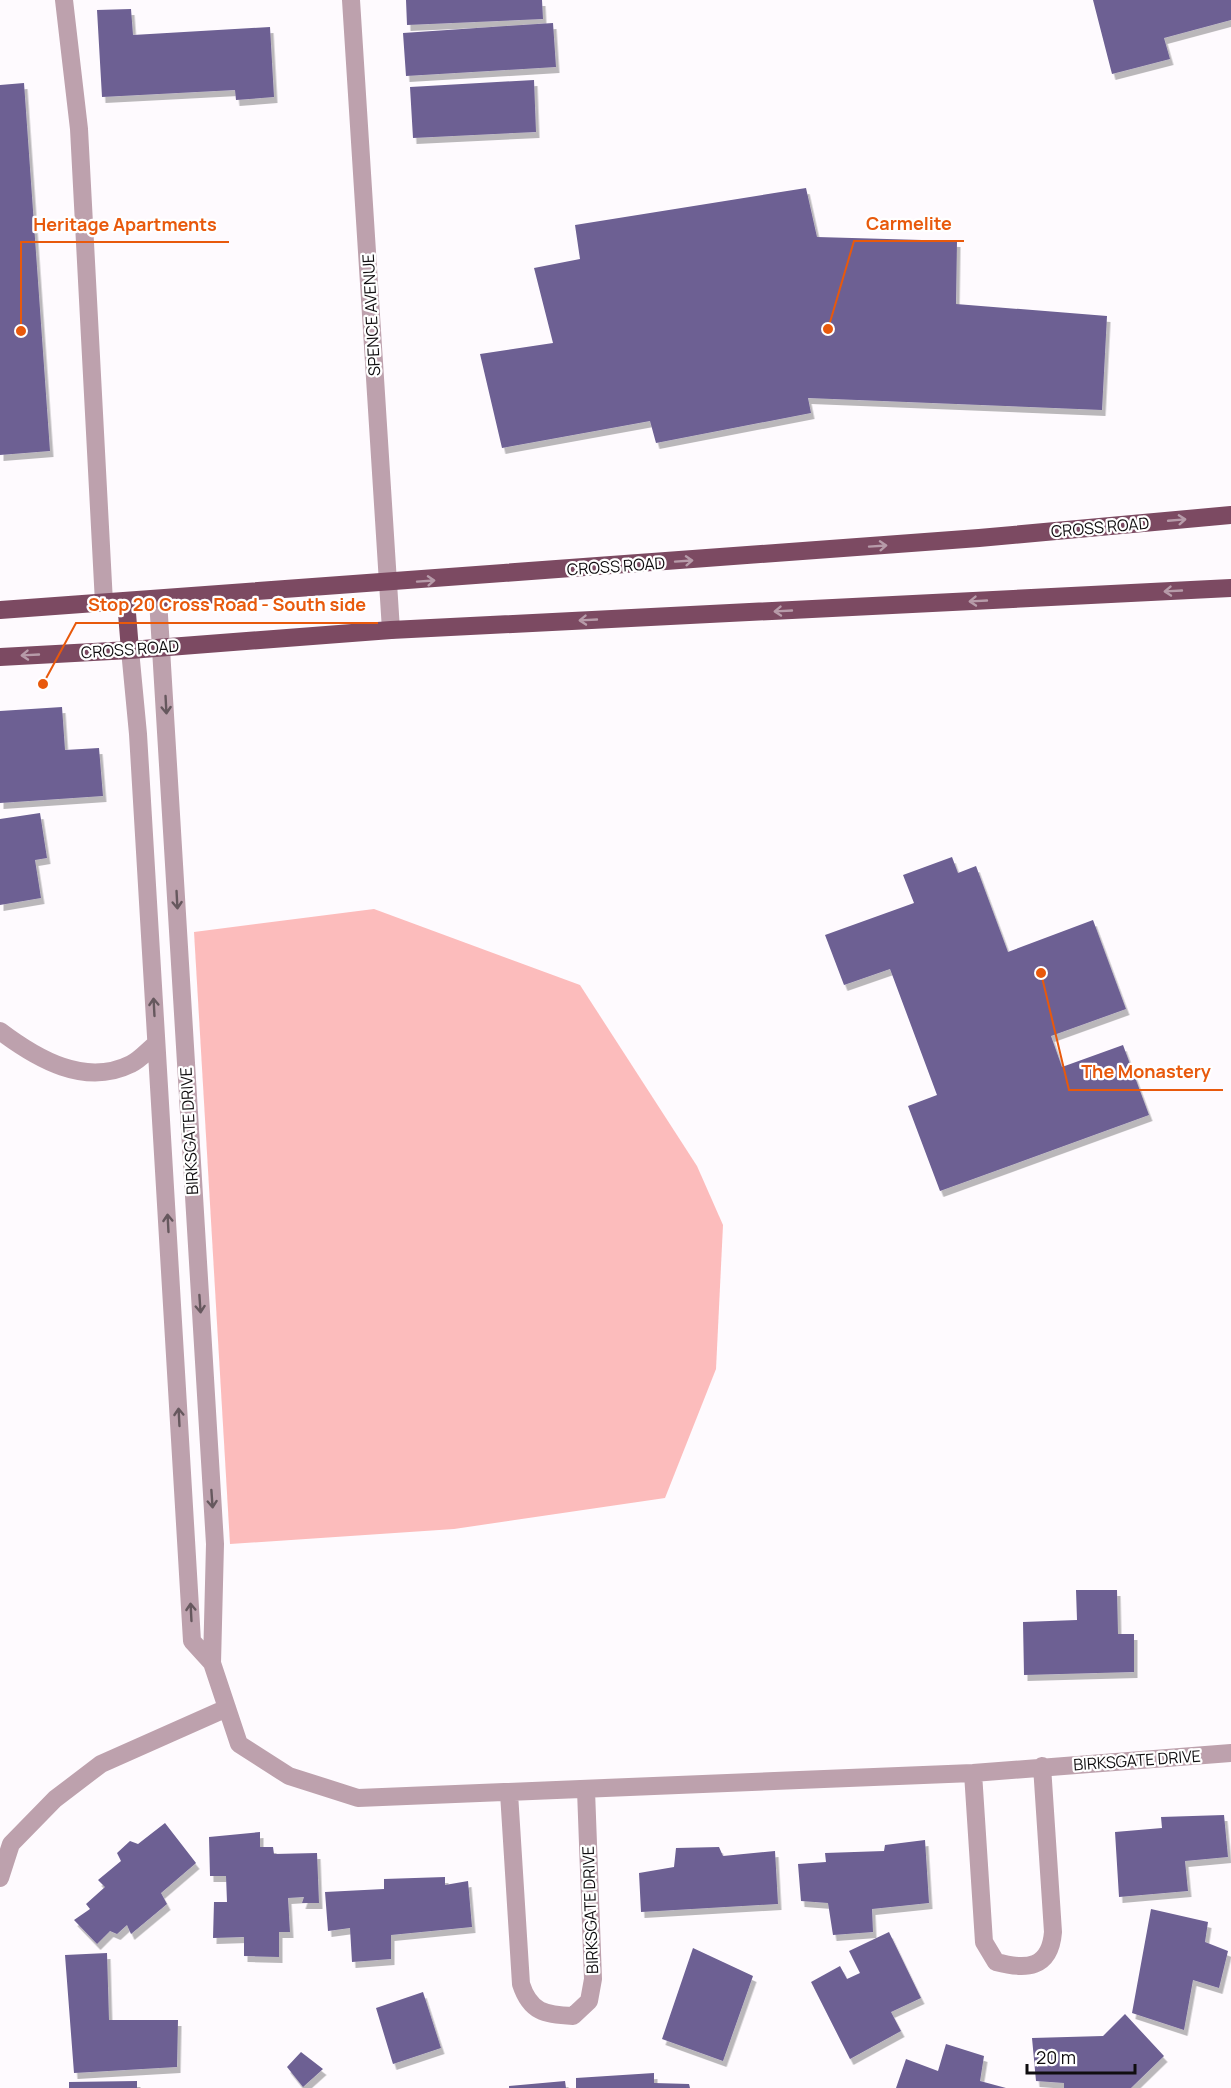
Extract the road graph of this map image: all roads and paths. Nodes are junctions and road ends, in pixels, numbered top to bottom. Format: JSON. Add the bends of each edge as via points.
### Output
{"nodes":[{"id":1,"x":64,"y":0,"type":"edge"},
{"id":2,"x":351,"y":0,"type":"edge"},
{"id":3,"x":1231,"y":515,"type":"edge"},
{"id":4,"x":388,"y":584,"type":"junction"},
{"id":5,"x":1231,"y":588,"type":"edge"},
{"id":6,"x":158,"y":599,"type":"junction"},
{"id":7,"x":126,"y":602,"type":"junction"},
{"id":8,"x":104,"y":603,"type":"junction"},
{"id":9,"x":0,"y":610,"type":"edge"},
{"id":10,"x":391,"y":630,"type":"junction"},
{"id":11,"x":163,"y":647,"type":"junction"},
{"id":12,"x":130,"y":650,"type":"junction"},
{"id":13,"x":0,"y":657,"type":"edge"},
{"id":14,"x":0,"y":1031,"type":"edge"},
{"id":15,"x":156,"y":1044,"type":"junction"},
{"id":16,"x":212,"y":1663,"type":"junction"},
{"id":17,"x":227,"y":1708,"type":"junction"},
{"id":18,"x":1231,"y":1753,"type":"edge"},
{"id":19,"x":1042,"y":1766,"type":"junction"},
{"id":20,"x":973,"y":1773,"type":"junction"},
{"id":21,"x":586,"y":1790,"type":"junction"},
{"id":22,"x":509,"y":1793,"type":"junction"},
{"id":23,"x":0,"y":1878,"type":"edge"}],
"edges":[{"from":1,"to":8,"type":"street","via":[[79,129]]},
{"from":2,"to":4,"type":"street","name":"SPENCE AVENUE"},
{"from":4,"to":3,"type":"highway","name":"CROSS ROAD","one_way":true},
{"from":4,"to":6,"type":"highway","name":"CROSS ROAD"},
{"from":4,"to":10,"type":"street","name":"SPENCE AVENUE"},
{"from":5,"to":10,"type":"highway","name":"CROSS ROAD","one_way":true},
{"from":6,"to":7,"type":"highway","name":"CROSS ROAD"},
{"from":6,"to":11,"type":"street","name":"BIRKSGATE DRIVE"},
{"from":7,"to":8,"type":"highway","name":"CROSS ROAD"},
{"from":7,"to":12,"type":"highway"},
{"from":8,"to":9,"type":"highway","name":"CROSS ROAD"},
{"from":10,"to":11,"type":"highway","name":"CROSS ROAD"},
{"from":11,"to":12,"type":"highway","name":"CROSS ROAD"},
{"from":11,"to":16,"type":"street","name":"BIRKSGATE DRIVE","one_way":true,"via":[[215,1544]]},
{"from":12,"to":13,"type":"highway","name":"CROSS ROAD","one_way":true},
{"from":15,"to":12,"type":"street","name":"BIRKSGATE DRIVE","one_way":true},
{"from":14,"to":15,"type":"street","via":[[51,1062],[81,1073],[114,1071],[133,1063]]},
{"from":16,"to":15,"type":"street","name":"BIRKSGATE DRIVE","one_way":true,"via":[[192,1641]]},
{"from":16,"to":17,"type":"street","name":"BIRKSGATE DRIVE"},
{"from":17,"to":22,"type":"street","name":"BIRKSGATE DRIVE","via":[[239,1744],[289,1776],[358,1798]]},
{"from":17,"to":23,"type":"street","via":[[92,1771],[54,1799],[11,1844]]},
{"from":18,"to":19,"type":"street","name":"BIRKSGATE DRIVE"},
{"from":19,"to":20,"type":"street","name":"BIRKSGATE DRIVE"},
{"from":19,"to":20,"type":"street","via":[[1052,1949],[1037,1964],[1016,1968],[996,1962],[984,1942]]},
{"from":20,"to":21,"type":"street","name":"BIRKSGATE DRIVE"},
{"from":21,"to":22,"type":"street","name":"BIRKSGATE DRIVE"},
{"from":21,"to":22,"type":"street","name":"BIRKSGATE DRIVE","via":[[593,1979],[589,2001],[573,2016],[548,2015],[527,2001],[522,1984]]}]}
